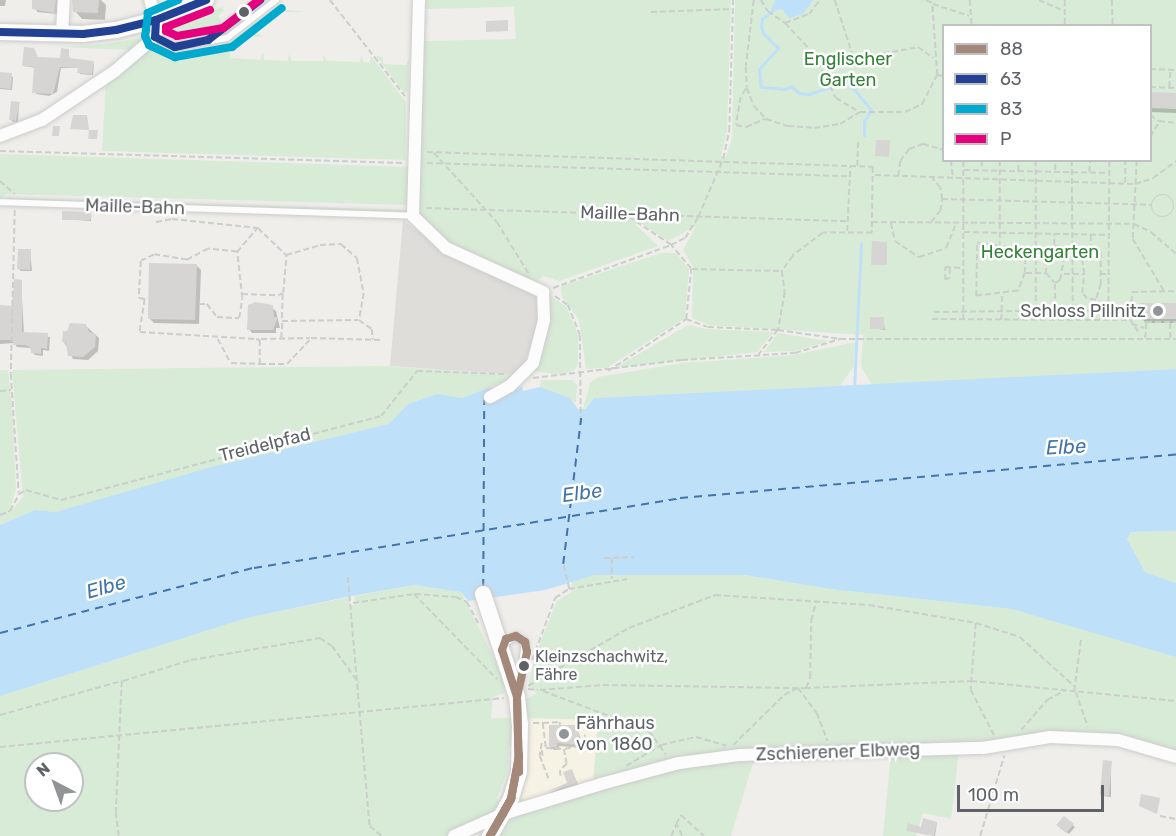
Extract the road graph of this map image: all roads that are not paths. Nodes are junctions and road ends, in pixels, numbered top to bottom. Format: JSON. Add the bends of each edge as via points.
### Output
{"nodes":[{"id":1,"x":64,"y":0,"type":"edge"},
{"id":2,"x":150,"y":0,"type":"edge"},
{"id":3,"x":206,"y":0,"type":"edge"},
{"id":4,"x":260,"y":0,"type":"edge"},
{"id":5,"x":276,"y":0,"type":"edge"},
{"id":6,"x":419,"y":0,"type":"edge"},
{"id":7,"x":156,"y":20,"type":"junction"},
{"id":8,"x":0,"y":32,"type":"edge"},
{"id":9,"x":62,"y":34,"type":"junction"},
{"id":10,"x":155,"y":37,"type":"junction"},
{"id":11,"x":208,"y":40,"type":"junction"},
{"id":12,"x":0,"y":136,"type":"edge"},
{"id":13,"x":0,"y":202,"type":"edge"},
{"id":14,"x":413,"y":212,"type":"junction"},
{"id":15,"x":490,"y":397,"type":"dead end"},
{"id":16,"x":474,"y":600,"type":"road end"},
{"id":17,"x":502,"y":650,"type":"junction"},
{"id":18,"x":518,"y":694,"type":"junction"},
{"id":19,"x":1176,"y":757,"type":"edge"},
{"id":20,"x":503,"y":814,"type":"junction"},
{"id":21,"x":454,"y":836,"type":"edge"},
{"id":22,"x":490,"y":836,"type":"edge"}],
"edges":[{"from":1,"to":9,"type":"street"},
{"from":2,"to":7,"type":"street"},
{"from":3,"to":7,"type":"street"},
{"from":4,"to":11,"type":"lane"},
{"from":5,"to":11,"type":"lane","via":[[227,38]]},
{"from":6,"to":14,"type":"street"},
{"from":7,"to":9,"type":"street","via":[[116,30]]},
{"from":7,"to":10,"type":"street"},
{"from":8,"to":9,"type":"street"},
{"from":10,"to":11,"type":"lane","via":[[175,47]]},
{"from":10,"to":12,"type":"street","via":[[115,71],[42,120]]},
{"from":13,"to":14,"type":"lane","name":"Maille-Bahn"},
{"from":14,"to":15,"type":"street","via":[[428,233],[465,259],[539,289],[540,342],[533,363],[524,375]]},
{"from":16,"to":17,"type":"street"},
{"from":17,"to":18,"type":"street"},
{"from":17,"to":18,"type":"lane","via":[[507,639],[516,636],[525,642]]},
{"from":18,"to":20,"type":"street","via":[[519,772]]},
{"from":19,"to":20,"type":"street","name":"Zschierener Elbweg","via":[[1135,744],[1050,737],[1004,746],[831,750],[679,763]]},
{"from":20,"to":21,"type":"street","name":"Zschierener Elbweg"},
{"from":20,"to":22,"type":"street"}]}
